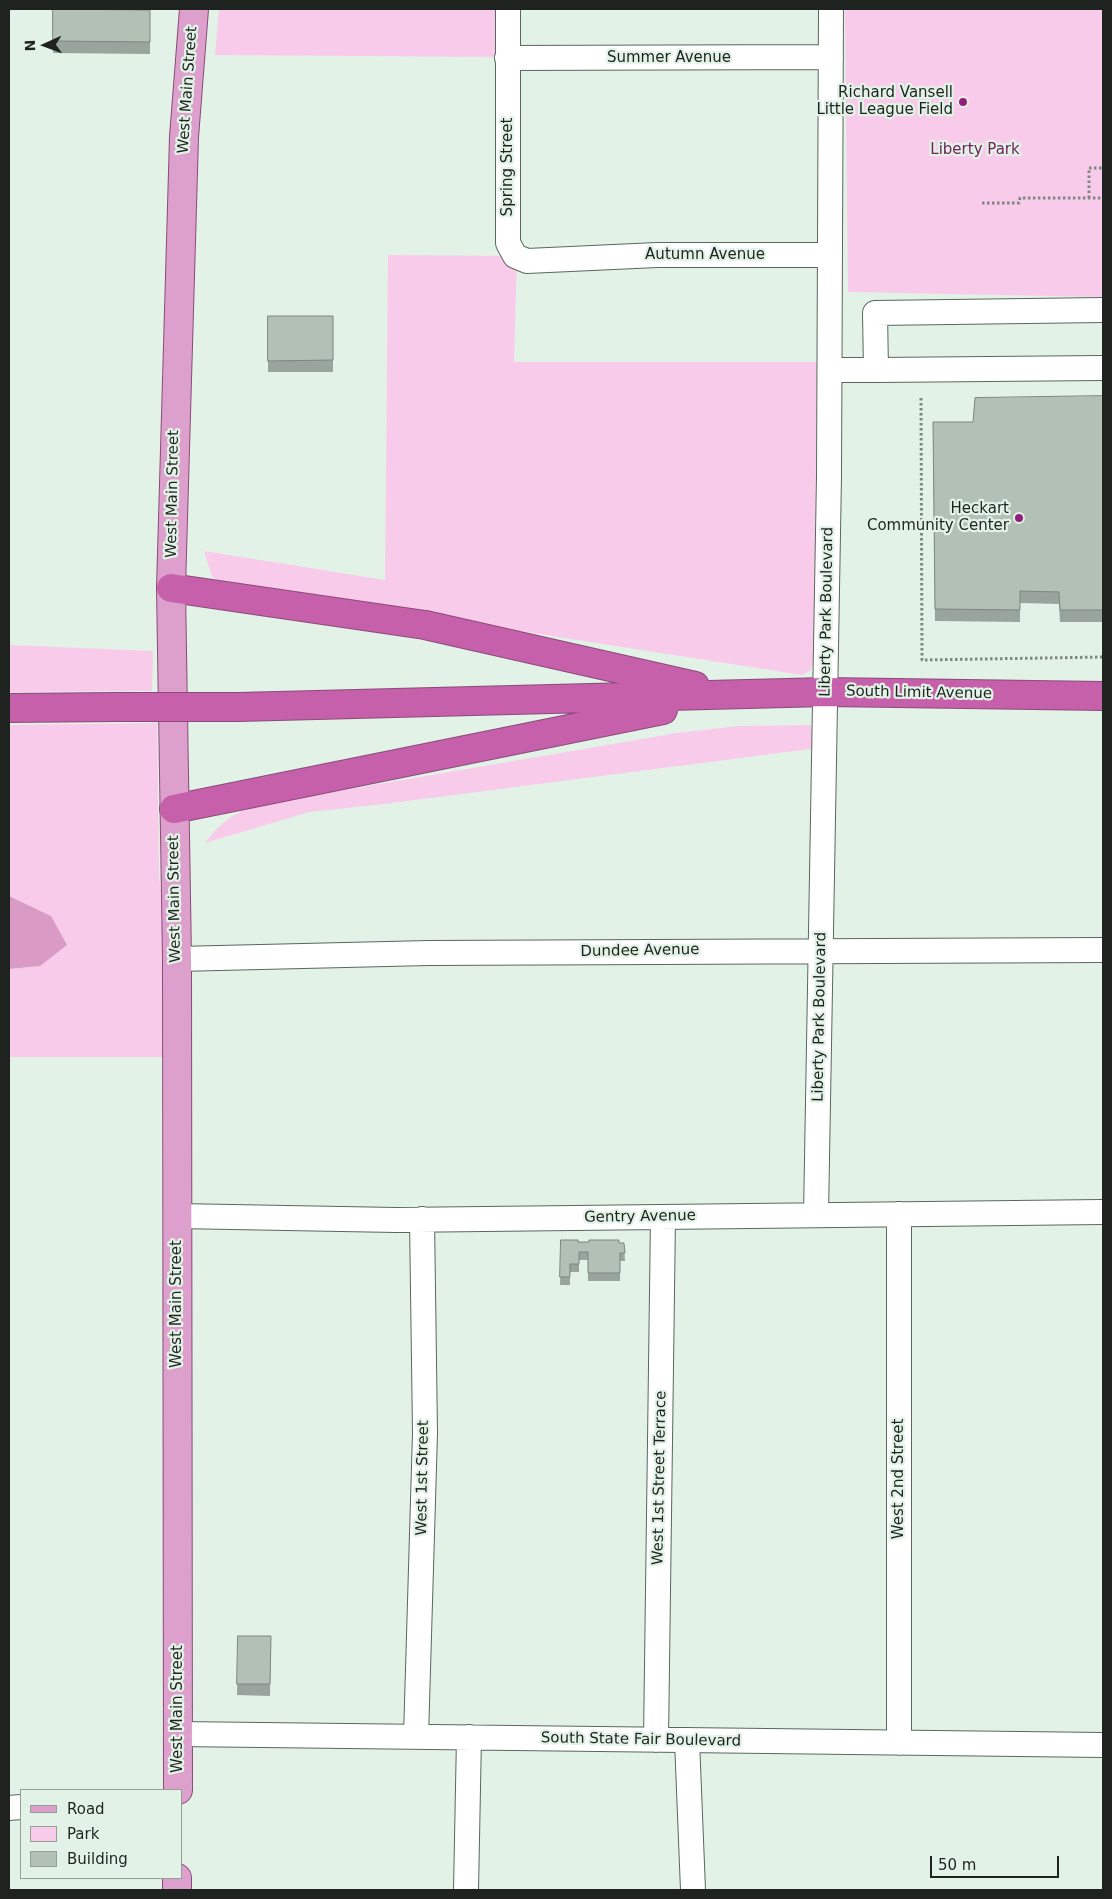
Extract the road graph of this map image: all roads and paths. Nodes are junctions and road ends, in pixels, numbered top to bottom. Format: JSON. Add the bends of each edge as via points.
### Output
{"nodes":[{"id":1,"x":194,"y":9,"type":"edge"},
{"id":2,"x":508,"y":9,"type":"edge"},
{"id":3,"x":831,"y":9,"type":"edge"},
{"id":4,"x":831,"y":57,"type":"junction"},
{"id":5,"x":507,"y":58,"type":"junction"},
{"id":6,"x":1103,"y":168,"type":"edge"},
{"id":7,"x":1089,"y":198,"type":"junction"},
{"id":8,"x":1103,"y":198,"type":"edge"},
{"id":9,"x":982,"y":203,"type":"dead end"},
{"id":10,"x":830,"y":255,"type":"junction"},
{"id":11,"x":580,"y":258,"type":"joint"},
{"id":12,"x":1103,"y":310,"type":"edge"},
{"id":13,"x":1103,"y":368,"type":"edge"},
{"id":14,"x":830,"y":370,"type":"junction"},
{"id":15,"x":876,"y":370,"type":"junction"},
{"id":16,"x":921,"y":398,"type":"dead end"},
{"id":17,"x":171,"y":588,"type":"junction"},
{"id":18,"x":1103,"y":657,"type":"edge"},
{"id":19,"x":826,"y":692,"type":"junction"},
{"id":20,"x":735,"y":696,"type":"junction"},
{"id":21,"x":1103,"y":696,"type":"edge"},
{"id":22,"x":9,"y":708,"type":"edge"},
{"id":23,"x":174,"y":809,"type":"junction"},
{"id":24,"x":821,"y":950,"type":"junction"},
{"id":25,"x":1103,"y":950,"type":"edge"},
{"id":26,"x":177,"y":959,"type":"junction"},
{"id":27,"x":1103,"y":1212,"type":"edge"},
{"id":28,"x":899,"y":1214,"type":"junction"},
{"id":29,"x":816,"y":1215,"type":"junction"},
{"id":30,"x":177,"y":1216,"type":"junction"},
{"id":31,"x":664,"y":1217,"type":"junction"},
{"id":32,"x":422,"y":1219,"type":"junction"},
{"id":33,"x":178,"y":1734,"type":"junction"},
{"id":34,"x":416,"y":1737,"type":"junction"},
{"id":35,"x":469,"y":1737,"type":"junction"},
{"id":36,"x":656,"y":1740,"type":"junction"},
{"id":37,"x":687,"y":1740,"type":"junction"},
{"id":38,"x":899,"y":1743,"type":"junction"},
{"id":39,"x":1103,"y":1745,"type":"edge"},
{"id":40,"x":178,"y":1789,"type":"edge"},
{"id":41,"x":466,"y":1890,"type":"edge"},
{"id":42,"x":693,"y":1890,"type":"edge"}],
"edges":[{"from":1,"to":17,"type":"main road","name":"West Main Street","via":[[184,137]]},
{"from":2,"to":5,"type":"street","name":"Spring Street"},
{"from":3,"to":4,"type":"street","name":"Liberty Park Boulevard"},
{"from":4,"to":5,"type":"street","name":"Summer Avenue"},
{"from":4,"to":10,"type":"street","name":"Liberty Park Boulevard"},
{"from":5,"to":11,"type":"street","name":"Spring Street","via":[[510,250],[527,261]]},
{"from":6,"to":7,"type":"path","via":[[1089,168]]},
{"from":7,"to":8,"type":"path"},
{"from":7,"to":9,"type":"path","via":[[1020,198],[1019,203]]},
{"from":10,"to":11,"type":"street","name":"Autumn Avenue"},
{"from":10,"to":14,"type":"street","name":"Liberty Park Boulevard"},
{"from":12,"to":15,"type":"street","via":[[875,313]]},
{"from":13,"to":15,"type":"street"},
{"from":14,"to":15,"type":"street"},
{"from":14,"to":19,"type":"street","name":"Liberty Park Boulevard"},
{"from":16,"to":18,"type":"path","via":[[922,660]]},
{"from":17,"to":20,"type":"highway","via":[[425,625]]},
{"from":17,"to":23,"type":"main road","name":"West Main Street"},
{"from":19,"to":20,"type":"highway","name":"South Limit Avenue"},
{"from":19,"to":21,"type":"highway","name":"South Limit Avenue"},
{"from":19,"to":24,"type":"street","name":"Liberty Park Boulevard"},
{"from":20,"to":22,"type":"highway","bridge":true,"via":[[238,707]]},
{"from":20,"to":23,"type":"highway"},
{"from":23,"to":26,"type":"main road","name":"West Main Street"},
{"from":24,"to":25,"type":"street","name":"Dundee Avenue"},
{"from":24,"to":26,"type":"street","name":"Dundee Avenue"},
{"from":24,"to":29,"type":"street","name":"Liberty Park Boulevard"},
{"from":26,"to":30,"type":"main road","name":"West Main Street"},
{"from":27,"to":28,"type":"street","name":"Gentry Avenue"},
{"from":28,"to":29,"type":"street","name":"Gentry Avenue"},
{"from":28,"to":38,"type":"street","name":"West 2nd Street"},
{"from":29,"to":31,"type":"street","name":"Gentry Avenue"},
{"from":30,"to":32,"type":"street","name":"Gentry Avenue"},
{"from":30,"to":33,"type":"main road","name":"West Main Street"},
{"from":31,"to":32,"type":"street","name":"Gentry Avenue"},
{"from":31,"to":36,"type":"street","name":"West 1st Street Terrace"},
{"from":32,"to":34,"type":"street","name":"West 1st Street","via":[[425,1433]]},
{"from":33,"to":34,"type":"street","name":"South State Fair Boulevard"},
{"from":33,"to":40,"type":"main road","name":"West Main Street"},
{"from":34,"to":35,"type":"street","name":"South State Fair Boulevard"},
{"from":35,"to":36,"type":"street","name":"South State Fair Boulevard"},
{"from":35,"to":41,"type":"street"},
{"from":36,"to":37,"type":"street","name":"South State Fair Boulevard"},
{"from":37,"to":38,"type":"street","name":"South State Fair Boulevard"},
{"from":37,"to":42,"type":"street"},
{"from":38,"to":39,"type":"street","name":"South State Fair Boulevard"}]}
